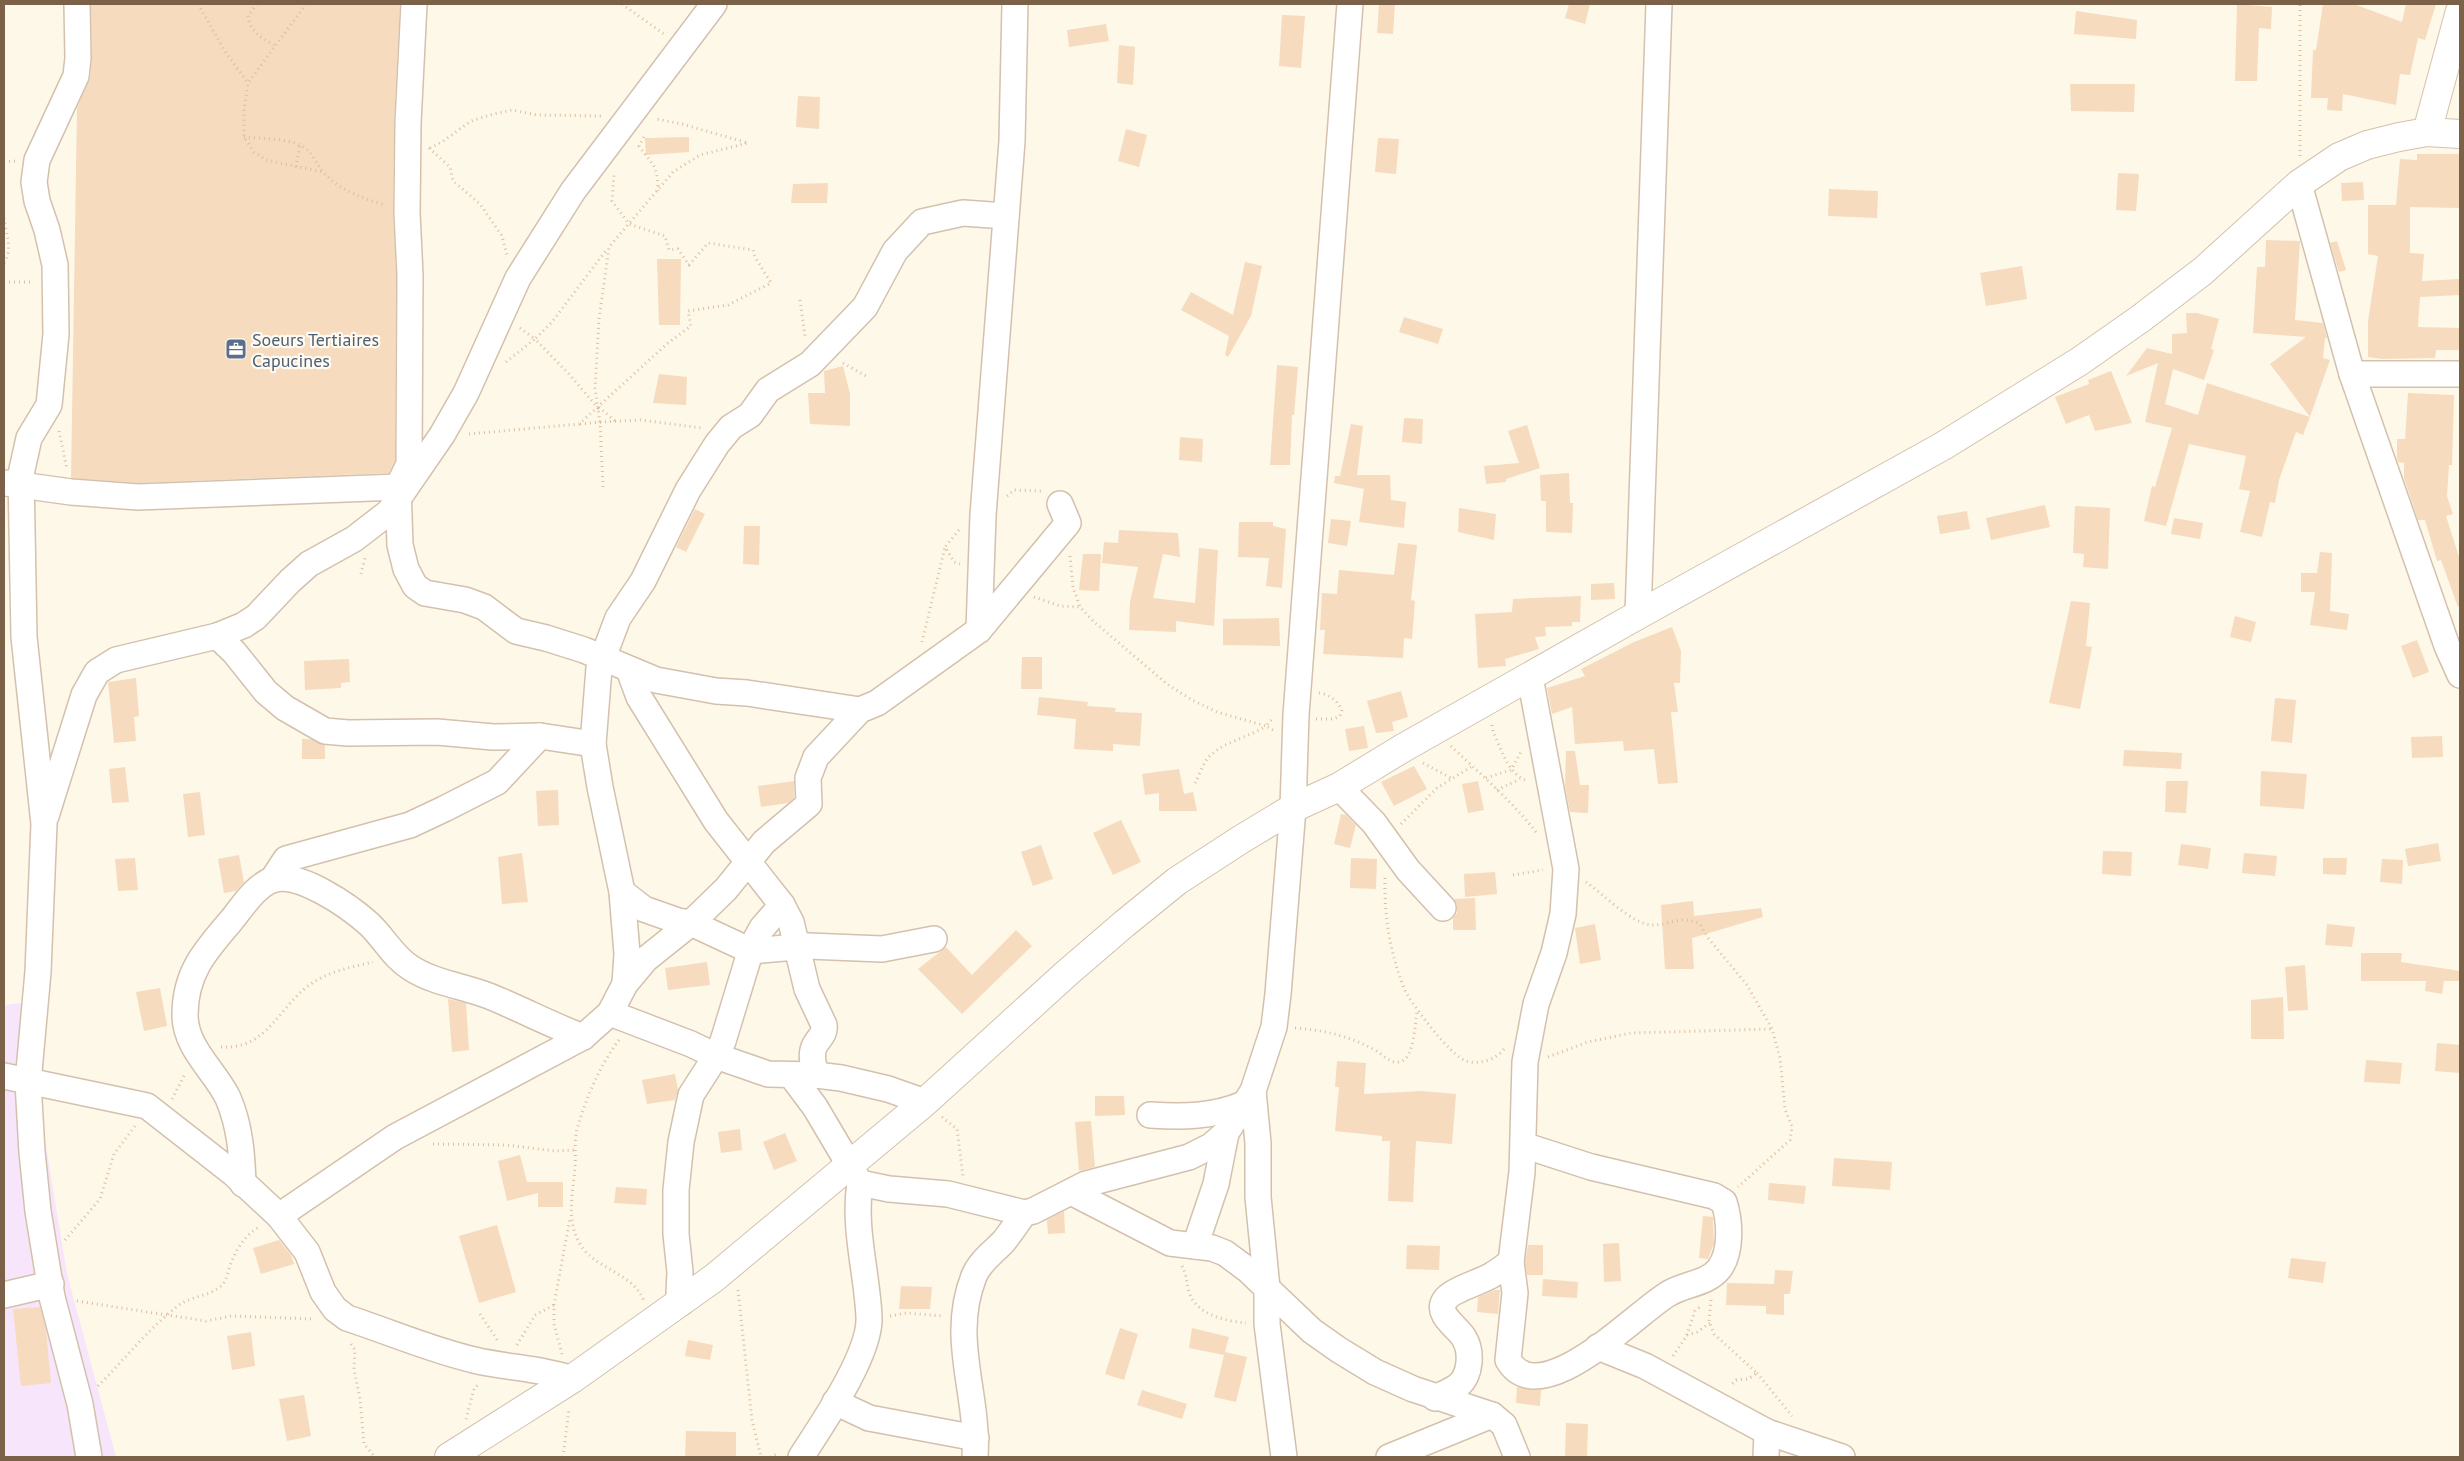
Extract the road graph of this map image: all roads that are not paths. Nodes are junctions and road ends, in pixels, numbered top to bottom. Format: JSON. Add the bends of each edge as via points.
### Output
{"nodes":[{"id":1,"x":77,"y":4,"type":"edge"},
{"id":2,"x":414,"y":4,"type":"edge"},
{"id":3,"x":714,"y":4,"type":"edge"},
{"id":4,"x":1015,"y":4,"type":"edge"},
{"id":5,"x":1350,"y":4,"type":"edge"},
{"id":6,"x":1659,"y":4,"type":"edge"},
{"id":7,"x":2460,"y":11,"type":"edge"},
{"id":8,"x":2427,"y":132,"type":"junction"},
{"id":9,"x":2460,"y":134,"type":"edge"},
{"id":10,"x":2299,"y":184,"type":"junction"},
{"id":11,"x":1006,"y":216,"type":"junction"},
{"id":12,"x":2352,"y":374,"type":"junction"},
{"id":13,"x":2460,"y":374,"type":"edge"},
{"id":14,"x":12,"y":484,"type":"edge"},
{"id":15,"x":399,"y":492,"type":"junction"},
{"id":16,"x":1064,"y":514,"type":"road end"},
{"id":17,"x":4,"y":612,"type":"edge"},
{"id":18,"x":1638,"y":615,"type":"junction"},
{"id":19,"x":979,"y":630,"type":"junction"},
{"id":20,"x":217,"y":636,"type":"junction"},
{"id":21,"x":24,"y":637,"type":"junction"},
{"id":22,"x":602,"y":658,"type":"junction"},
{"id":23,"x":629,"y":670,"type":"junction"},
{"id":24,"x":2460,"y":675,"type":"edge"},
{"id":25,"x":1530,"y":677,"type":"junction"},
{"id":26,"x":860,"y":710,"type":"junction"},
{"id":27,"x":540,"y":736,"type":"junction"},
{"id":28,"x":593,"y":744,"type":"junction"},
{"id":29,"x":1338,"y":787,"type":"junction"},
{"id":30,"x":1293,"y":808,"type":"junction"},
{"id":31,"x":44,"y":824,"type":"junction"},
{"id":32,"x":748,"y":860,"type":"junction"},
{"id":33,"x":272,"y":880,"type":"junction"},
{"id":34,"x":622,"y":892,"type":"junction"},
{"id":35,"x":782,"y":905,"type":"junction"},
{"id":36,"x":1443,"y":908,"type":"dead end"},
{"id":37,"x":691,"y":923,"type":"junction"},
{"id":38,"x":934,"y":939,"type":"dead end"},
{"id":39,"x":797,"y":947,"type":"junction"},
{"id":40,"x":751,"y":951,"type":"junction"},
{"id":41,"x":625,"y":984,"type":"junction"},
{"id":42,"x":610,"y":1013,"type":"junction"},
{"id":43,"x":583,"y":1037,"type":"junction"},
{"id":44,"x":716,"y":1056,"type":"junction"},
{"id":45,"x":791,"y":1075,"type":"junction"},
{"id":46,"x":816,"y":1075,"type":"junction"},
{"id":47,"x":4,"y":1076,"type":"edge"},
{"id":48,"x":28,"y":1082,"type":"junction"},
{"id":49,"x":1248,"y":1098,"type":"junction"},
{"id":50,"x":925,"y":1102,"type":"junction"},
{"id":51,"x":1150,"y":1115,"type":"dead end"},
{"id":52,"x":1226,"y":1133,"type":"junction"},
{"id":53,"x":1523,"y":1145,"type":"junction"},
{"id":54,"x":855,"y":1175,"type":"junction"},
{"id":55,"x":244,"y":1184,"type":"junction"},
{"id":56,"x":1071,"y":1192,"type":"junction"},
{"id":57,"x":1024,"y":1213,"type":"junction"},
{"id":58,"x":279,"y":1216,"type":"junction"},
{"id":59,"x":1195,"y":1246,"type":"junction"},
{"id":60,"x":1511,"y":1262,"type":"junction"},
{"id":61,"x":50,"y":1281,"type":"junction"},
{"id":62,"x":1267,"y":1288,"type":"junction"},
{"id":63,"x":4,"y":1295,"type":"edge"},
{"id":64,"x":681,"y":1303,"type":"junction"},
{"id":65,"x":1598,"y":1347,"type":"junction"},
{"id":66,"x":567,"y":1368,"type":"junction"},
{"id":67,"x":1435,"y":1398,"type":"junction"},
{"id":68,"x":835,"y":1402,"type":"junction"},
{"id":69,"x":1492,"y":1415,"type":"junction"},
{"id":70,"x":1767,"y":1432,"type":"junction"},
{"id":71,"x":975,"y":1448,"type":"edge"},
{"id":72,"x":90,"y":1457,"type":"edge"},
{"id":73,"x":449,"y":1457,"type":"edge"},
{"id":74,"x":801,"y":1457,"type":"edge"},
{"id":75,"x":1284,"y":1457,"type":"edge"},
{"id":76,"x":1389,"y":1457,"type":"edge"},
{"id":77,"x":1516,"y":1457,"type":"edge"},
{"id":78,"x":1766,"y":1457,"type":"edge"},
{"id":79,"x":1842,"y":1457,"type":"edge"}],
"edges":[{"from":1,"to":14,"type":"street","via":[[76,76],[37,160],[34,182],[36,201],[52,249],[56,283],[56,334],[49,405],[29,438]]},
{"from":2,"to":15,"type":"street","via":[[406,213],[410,275],[408,464]]},
{"from":3,"to":15,"type":"street","via":[[681,48],[642,122],[614,137],[574,191],[518,278],[466,393],[442,435]]},
{"from":4,"to":11,"type":"street","via":[[1012,142]]},
{"from":5,"to":30,"type":"street","via":[[1296,715]]},
{"from":6,"to":18,"type":"street"},
{"from":7,"to":8,"type":"street"},
{"from":8,"to":9,"type":"street"},
{"from":8,"to":10,"type":"street","via":[[2367,145],[2338,156]]},
{"from":10,"to":12,"type":"street"},
{"from":10,"to":18,"type":"street","via":[[2203,271],[2080,361],[1943,446]]},
{"from":11,"to":19,"type":"street","via":[[983,515]]},
{"from":11,"to":22,"type":"street","via":[[963,213],[922,222],[895,251],[866,307],[810,364],[768,390],[750,415],[731,427],[688,490],[643,580],[622,611]]},
{"from":12,"to":13,"type":"street"},
{"from":12,"to":24,"type":"street"},
{"from":14,"to":15,"type":"street","via":[[138,497]]},
{"from":14,"to":21,"type":"street"},
{"from":15,"to":20,"type":"street","via":[[389,512],[373,526],[310,564],[256,617]]},
{"from":15,"to":22,"type":"street","via":[[400,545],[406,569],[415,586],[425,593],[484,607],[516,631]]},
{"from":16,"to":19,"type":"street"},
{"from":17,"to":21,"type":"street"},
{"from":18,"to":25,"type":"street"},
{"from":19,"to":26,"type":"street","via":[[877,703]]},
{"from":20,"to":27,"type":"street","via":[[266,692],[285,708],[325,731]]},
{"from":20,"to":31,"type":"street","via":[[116,660],[97,672],[84,695]]},
{"from":21,"to":31,"type":"street"},
{"from":22,"to":23,"type":"street","via":[[624,665]]},
{"from":22,"to":28,"type":"street","via":[[598,668]]},
{"from":23,"to":26,"type":"street","via":[[656,680],[708,690]]},
{"from":23,"to":32,"type":"street","via":[[639,697],[712,814]]},
{"from":25,"to":29,"type":"street"},
{"from":25,"to":53,"type":"street","via":[[1566,869],[1554,953],[1536,1004],[1525,1062]]},
{"from":26,"to":32,"type":"street","via":[[816,757],[808,778],[810,804],[764,842]]},
{"from":27,"to":28,"type":"street"},
{"from":27,"to":33,"type":"street","via":[[497,782],[410,825],[286,858]]},
{"from":28,"to":34,"type":"street"},
{"from":29,"to":30,"type":"street"},
{"from":29,"to":36,"type":"street","via":[[1374,823],[1408,870]]},
{"from":30,"to":49,"type":"street","via":[[1274,1027]]},
{"from":30,"to":50,"type":"street","via":[[1177,881],[1067,973]]},
{"from":31,"to":48,"type":"street","via":[[38,972]]},
{"from":32,"to":35,"type":"street"},
{"from":32,"to":37,"type":"street","via":[[726,889]]},
{"from":33,"to":43,"type":"street","via":[[291,878],[326,893],[369,925],[411,968],[488,996]]},
{"from":33,"to":55,"type":"street","via":[[259,888],[207,948],[194,969],[185,1016],[194,1046],[227,1097],[239,1130]]},
{"from":34,"to":37,"type":"street","via":[[644,909]]},
{"from":34,"to":41,"type":"street","via":[[627,954]]},
{"from":35,"to":39,"type":"street","via":[[791,922]]},
{"from":35,"to":40,"type":"street","via":[[762,928]]},
{"from":37,"to":40,"type":"street"},
{"from":37,"to":41,"type":"street","via":[[646,959]]},
{"from":38,"to":39,"type":"street","via":[[882,949]]},
{"from":39,"to":40,"type":"street"},
{"from":39,"to":46,"type":"street","via":[[801,971],[825,1030],[813,1049]]},
{"from":40,"to":44,"type":"street","via":[[733,1014]]},
{"from":41,"to":42,"type":"street"},
{"from":42,"to":43,"type":"street"},
{"from":42,"to":44,"type":"street"},
{"from":43,"to":58,"type":"street","via":[[395,1136]]},
{"from":44,"to":45,"type":"street","via":[[768,1074]]},
{"from":44,"to":64,"type":"street","via":[[691,1095],[680,1142],[676,1216]]},
{"from":45,"to":46,"type":"street"},
{"from":45,"to":54,"type":"street","via":[[815,1107]]},
{"from":46,"to":50,"type":"street","via":[[888,1089]]},
{"from":47,"to":48,"type":"street"},
{"from":48,"to":55,"type":"street","via":[[154,1111]]},
{"from":48,"to":61,"type":"street","via":[[38,1211]]},
{"from":49,"to":51,"type":"street","via":[[1229,1110],[1205,1115]]},
{"from":49,"to":52,"type":"street"},
{"from":49,"to":62,"type":"street","via":[[1258,1143],[1261,1237]]},
{"from":50,"to":54,"type":"street"},
{"from":52,"to":56,"type":"street","via":[[1189,1158],[1086,1184]]},
{"from":52,"to":59,"type":"street","via":[[1216,1184]]},
{"from":53,"to":60,"type":"street","via":[[1517,1229]]},
{"from":53,"to":65,"type":"street","via":[[1591,1168],[1714,1196],[1724,1202],[1728,1237],[1723,1263],[1718,1270],[1667,1294]]},
{"from":54,"to":57,"type":"street","via":[[889,1189],[968,1198]]},
{"from":54,"to":64,"type":"street"},
{"from":54,"to":68,"type":"street","via":[[870,1319],[862,1349]]},
{"from":55,"to":58,"type":"street"},
{"from":56,"to":57,"type":"street"},
{"from":56,"to":59,"type":"street","via":[[1170,1243]]},
{"from":57,"to":71,"type":"street","via":[[975,1274],[963,1319],[962,1334],[974,1408]]},
{"from":58,"to":66,"type":"street","via":[[307,1252],[323,1292],[335,1309],[347,1318],[441,1352],[497,1365],[556,1373]]},
{"from":59,"to":62,"type":"street","via":[[1225,1253]]},
{"from":60,"to":65,"type":"street","via":[[1515,1293],[1508,1360],[1512,1367],[1520,1373],[1551,1374]]},
{"from":60,"to":67,"type":"street","via":[[1444,1300],[1442,1310],[1464,1338],[1469,1366],[1459,1385]]},
{"from":61,"to":63,"type":"street"},
{"from":61,"to":72,"type":"street"},
{"from":62,"to":67,"type":"street","via":[[1323,1340],[1375,1372]]},
{"from":62,"to":75,"type":"street","via":[[1267,1324]]},
{"from":64,"to":66,"type":"street"},
{"from":65,"to":70,"type":"street","via":[[1645,1366]]},
{"from":66,"to":73,"type":"street"},
{"from":67,"to":69,"type":"street"},
{"from":68,"to":71,"type":"street","via":[[869,1418]]},
{"from":68,"to":74,"type":"street"},
{"from":69,"to":76,"type":"street"},
{"from":69,"to":77,"type":"street","via":[[1504,1425]]},
{"from":70,"to":78,"type":"street"},
{"from":70,"to":79,"type":"street"}]}
